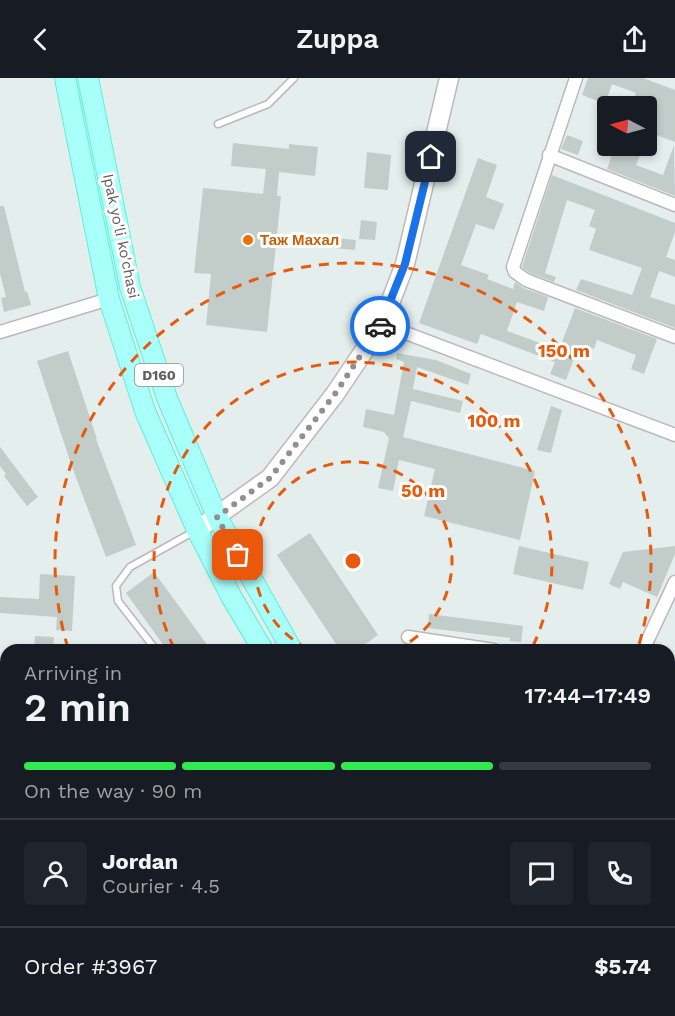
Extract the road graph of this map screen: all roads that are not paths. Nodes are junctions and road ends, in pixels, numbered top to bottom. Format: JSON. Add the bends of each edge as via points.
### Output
{"nodes":[{"id":1,"x":65,"y":78,"type":"edge"},
{"id":2,"x":88,"y":78,"type":"edge"},
{"id":3,"x":294,"y":78,"type":"edge"},
{"id":4,"x":449,"y":78,"type":"edge"},
{"id":5,"x":576,"y":78,"type":"edge"},
{"id":6,"x":218,"y":124,"type":"dead end"},
{"id":7,"x":549,"y":155,"type":"junction"},
{"id":8,"x":675,"y":205,"type":"edge"},
{"id":9,"x":109,"y":299,"type":"junction"},
{"id":10,"x":382,"y":324,"type":"junction"},
{"id":11,"x":0,"y":332,"type":"edge"},
{"id":12,"x":675,"y":337,"type":"edge"},
{"id":13,"x":675,"y":435,"type":"edge"},
{"id":14,"x":217,"y":517,"type":"junction"},
{"id":15,"x":197,"y":530,"type":"junction"},
{"id":16,"x":675,"y":582,"type":"edge"},
{"id":17,"x":408,"y":637,"type":"dead end"},
{"id":18,"x":151,"y":644,"type":"edge"},
{"id":19,"x":259,"y":644,"type":"edge"},
{"id":20,"x":289,"y":644,"type":"edge"},
{"id":21,"x":454,"y":644,"type":"edge"},
{"id":22,"x":646,"y":644,"type":"edge"}],
"edges":[{"from":1,"to":9,"type":"main road","name":"Ipak yo'li ko'chasi","number":"D160"},
{"from":2,"to":14,"type":"main road","name":"Ipak yo'li ko'chasi","number":"D160","via":[[130,287],[167,398]]},
{"from":3,"to":6,"type":"lane","via":[[268,104]]},
{"from":4,"to":10,"type":"main road","via":[[405,264]]},
{"from":5,"to":7,"type":"street"},
{"from":7,"to":8,"type":"street"},
{"from":7,"to":12,"type":"street","via":[[514,260],[515,272],[537,285]]},
{"from":9,"to":11,"type":"street"},
{"from":9,"to":15,"type":"main road","name":"Ipak yo'li ko'chasi","number":"D160","via":[[145,411]]},
{"from":10,"to":13,"type":"street"},
{"from":10,"to":14,"type":"main road","via":[[335,394],[270,478]]},
{"from":14,"to":15,"type":"main road"},
{"from":14,"to":20,"type":"main road","name":"Ipak yo'li ko'chasi","number":"D160"},
{"from":15,"to":18,"type":"lane","via":[[130,567],[116,586],[118,601]]},
{"from":15,"to":19,"type":"main road","name":"Ipak yo'li ko'chasi","number":"D160"},
{"from":16,"to":22,"type":"street"},
{"from":17,"to":21,"type":"street"}]}
